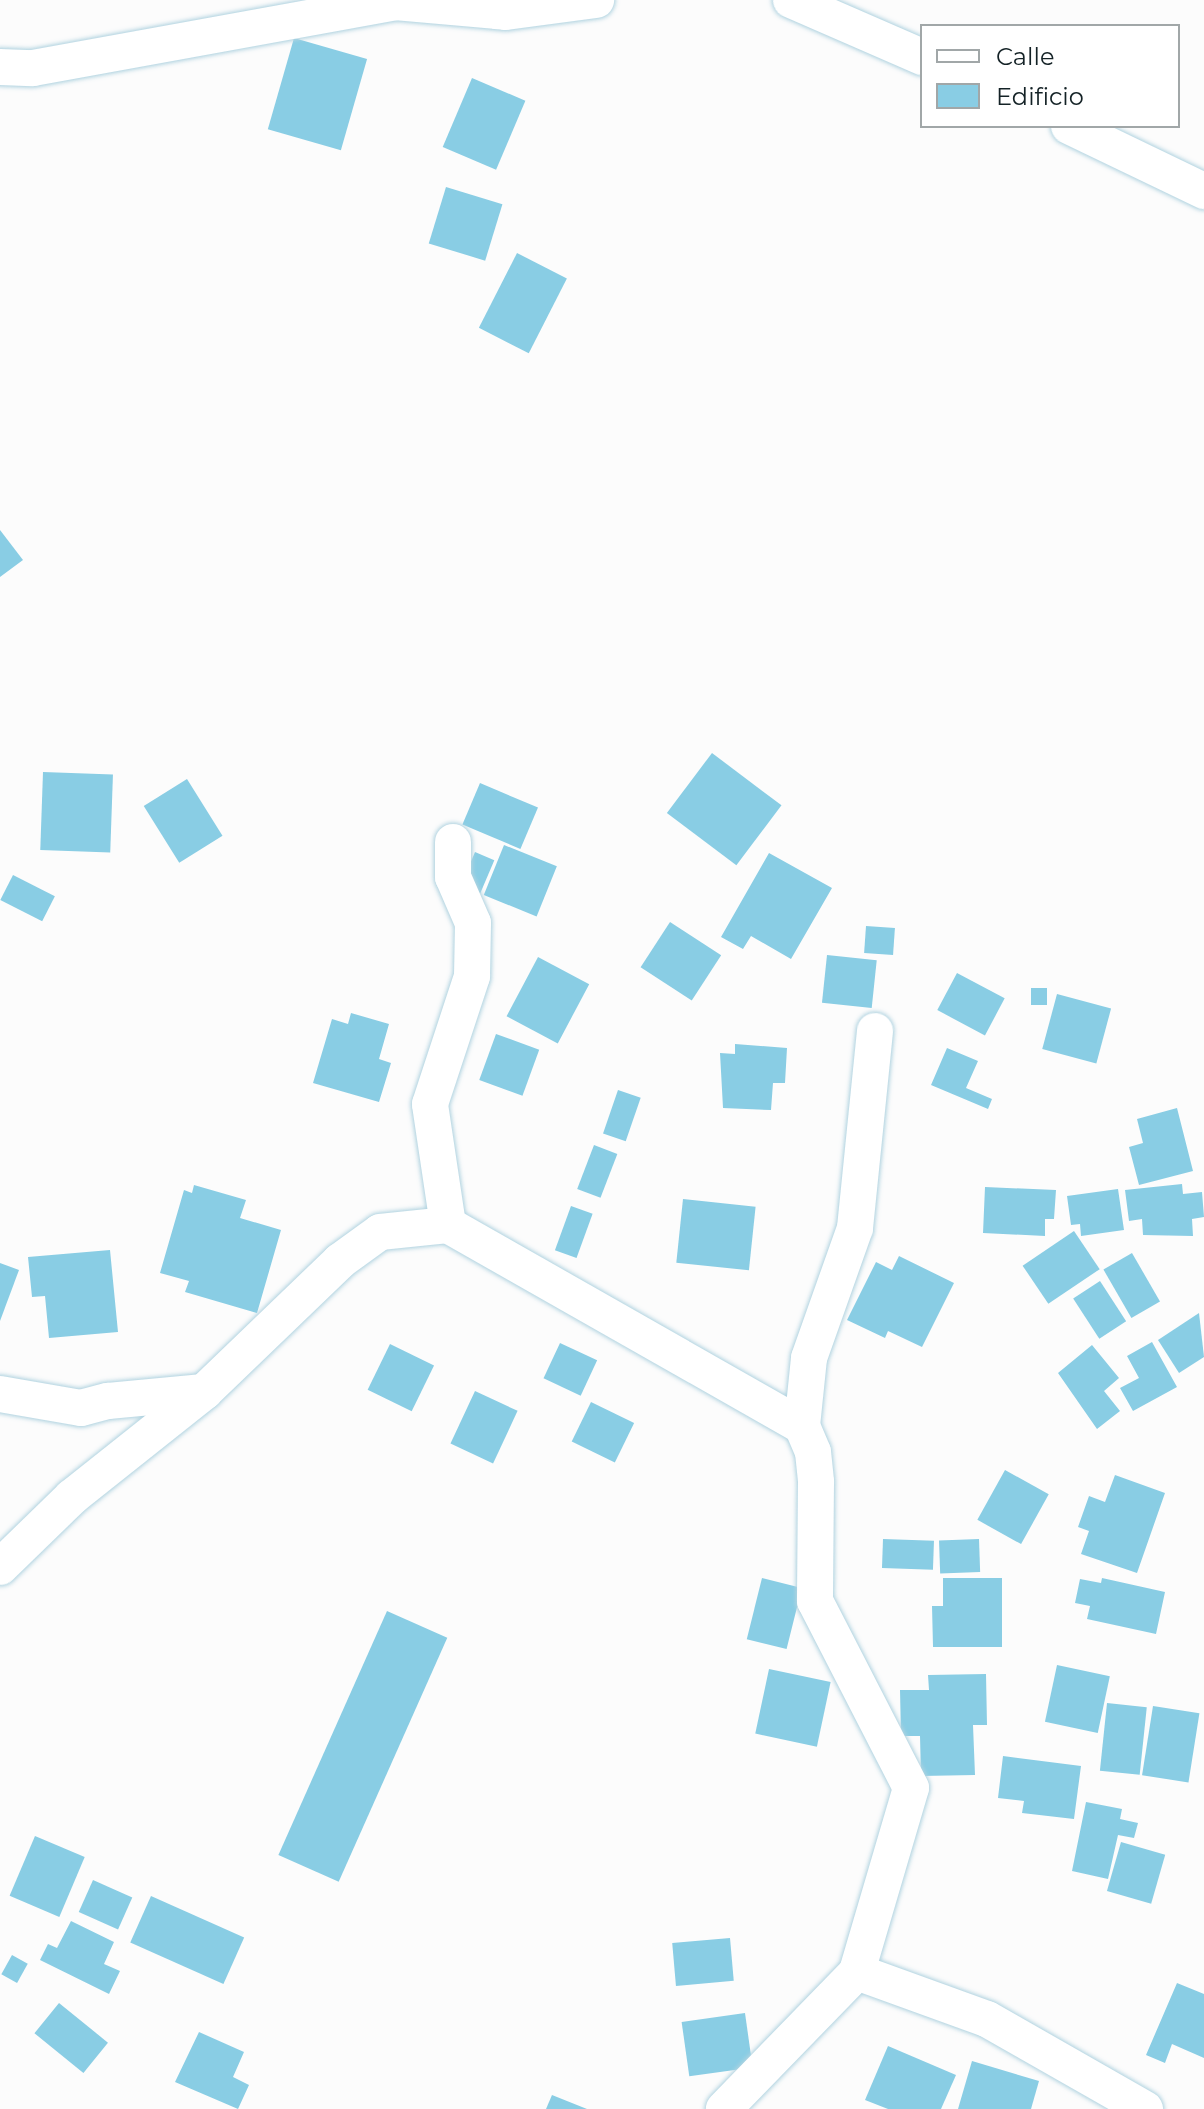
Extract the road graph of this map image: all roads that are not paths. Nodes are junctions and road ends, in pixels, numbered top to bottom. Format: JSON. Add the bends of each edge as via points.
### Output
{"nodes":[{"id":1,"x":596,"y":0,"type":"edge"},
{"id":2,"x":791,"y":0,"type":"edge"},
{"id":3,"x":920,"y":56,"type":"edge"},
{"id":4,"x":0,"y":67,"type":"edge"},
{"id":5,"x":1073,"y":128,"type":"edge"},
{"id":6,"x":1204,"y":191,"type":"edge"},
{"id":7,"x":453,"y":842,"type":"dead end"},
{"id":8,"x":875,"y":1031,"type":"dead end"},
{"id":9,"x":448,"y":1225,"type":"junction"},
{"id":10,"x":204,"y":1392,"type":"junction"},
{"id":11,"x":0,"y":1394,"type":"edge"},
{"id":12,"x":802,"y":1426,"type":"junction"},
{"id":13,"x":0,"y":1567,"type":"edge"},
{"id":14,"x":857,"y":1972,"type":"junction"},
{"id":15,"x":724,"y":2109,"type":"edge"},
{"id":16,"x":1145,"y":2109,"type":"edge"}],
"edges":[{"from":1,"to":4,"type":"street","via":[[506,12],[395,2],[33,68]]},
{"from":2,"to":3,"type":"street"},
{"from":5,"to":6,"type":"street"},
{"from":7,"to":9,"type":"street","via":[[453,877],[473,923],[472,976],[430,1104]]},
{"from":8,"to":12,"type":"street","via":[[855,1228],[809,1358]]},
{"from":9,"to":10,"type":"street","via":[[380,1232],[340,1261]]},
{"from":9,"to":12,"type":"street"},
{"from":10,"to":11,"type":"street","via":[[81,1408]]},
{"from":10,"to":13,"type":"street","via":[[72,1497]]},
{"from":12,"to":14,"type":"street","via":[[813,1452],[816,1482],[815,1601],[911,1788]]},
{"from":14,"to":15,"type":"street"},
{"from":14,"to":16,"type":"street","via":[[987,2019]]}]}
